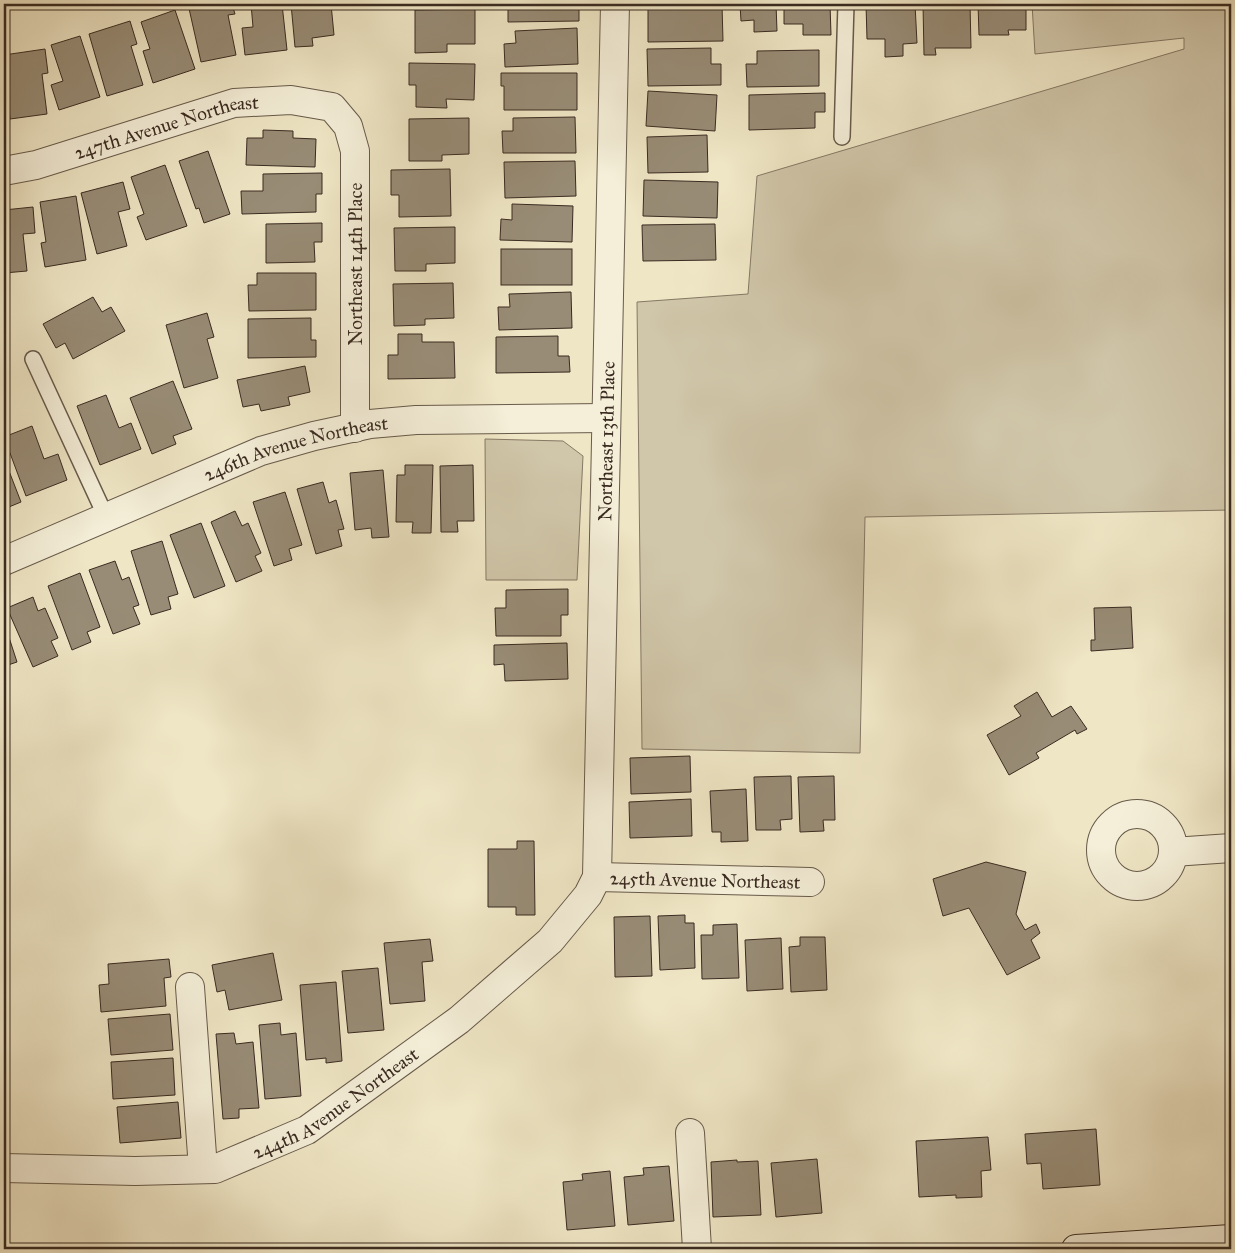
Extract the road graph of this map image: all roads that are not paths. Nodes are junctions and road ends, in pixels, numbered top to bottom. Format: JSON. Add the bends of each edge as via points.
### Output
{"nodes":[{"id":1,"x":615,"y":4,"type":"edge"},
{"id":2,"x":846,"y":4,"type":"edge"},
{"id":3,"x":332,"y":108,"type":"joint"},
{"id":4,"x":842,"y":138,"type":"dead end"},
{"id":5,"x":4,"y":172,"type":"edge"},
{"id":6,"x":33,"y":359,"type":"dead end"},
{"id":7,"x":605,"y":418,"type":"junction"},
{"id":8,"x":355,"y":428,"type":"junction"},
{"id":9,"x":106,"y":517,"type":"junction"},
{"id":10,"x":4,"y":561,"type":"edge"},
{"id":11,"x":1231,"y":848,"type":"edge"},
{"id":12,"x":1173,"y":852,"type":"dead end"},
{"id":13,"x":597,"y":877,"type":"junction"},
{"id":14,"x":810,"y":882,"type":"dead end"},
{"id":15,"x":190,"y":987,"type":"dead end"},
{"id":16,"x":690,"y":1133,"type":"dead end"},
{"id":17,"x":4,"y":1168,"type":"edge"},
{"id":18,"x":203,"y":1169,"type":"junction"},
{"id":19,"x":1231,"y":1239,"type":"edge"},
{"id":20,"x":697,"y":1249,"type":"edge"},
{"id":21,"x":1076,"y":1249,"type":"edge"}],
"edges":[{"from":1,"to":7,"type":"street","name":"Northeast 13th Place"},
{"from":2,"to":4,"type":"lane"},
{"from":3,"to":5,"type":"street","name":"247th Avenue Northeast","via":[[291,100],[234,103]]},
{"from":3,"to":8,"type":"street","name":"Northeast 14th Place","via":[[348,126],[355,151]]},
{"from":6,"to":9,"type":"lane"},
{"from":7,"to":8,"type":"street","name":"246th Avenue Northeast","via":[[416,420]]},
{"from":7,"to":13,"type":"street","name":"Northeast 13th Place"},
{"from":8,"to":9,"type":"street","name":"246th Avenue Northeast","via":[[261,451]]},
{"from":9,"to":10,"type":"street","name":"246th Avenue Northeast"},
{"from":11,"to":12,"type":"street"},
{"from":13,"to":14,"type":"street","name":"245th Avenue Northeast"},
{"from":13,"to":18,"type":"street","name":"244th Avenue Northeast","via":[[588,895],[550,941],[459,1020],[307,1130],[215,1169]]},
{"from":15,"to":18,"type":"street"},
{"from":16,"to":20,"type":"street"},
{"from":17,"to":18,"type":"street","name":"244th Avenue Northeast"},
{"from":19,"to":21,"type":"street"}]}
